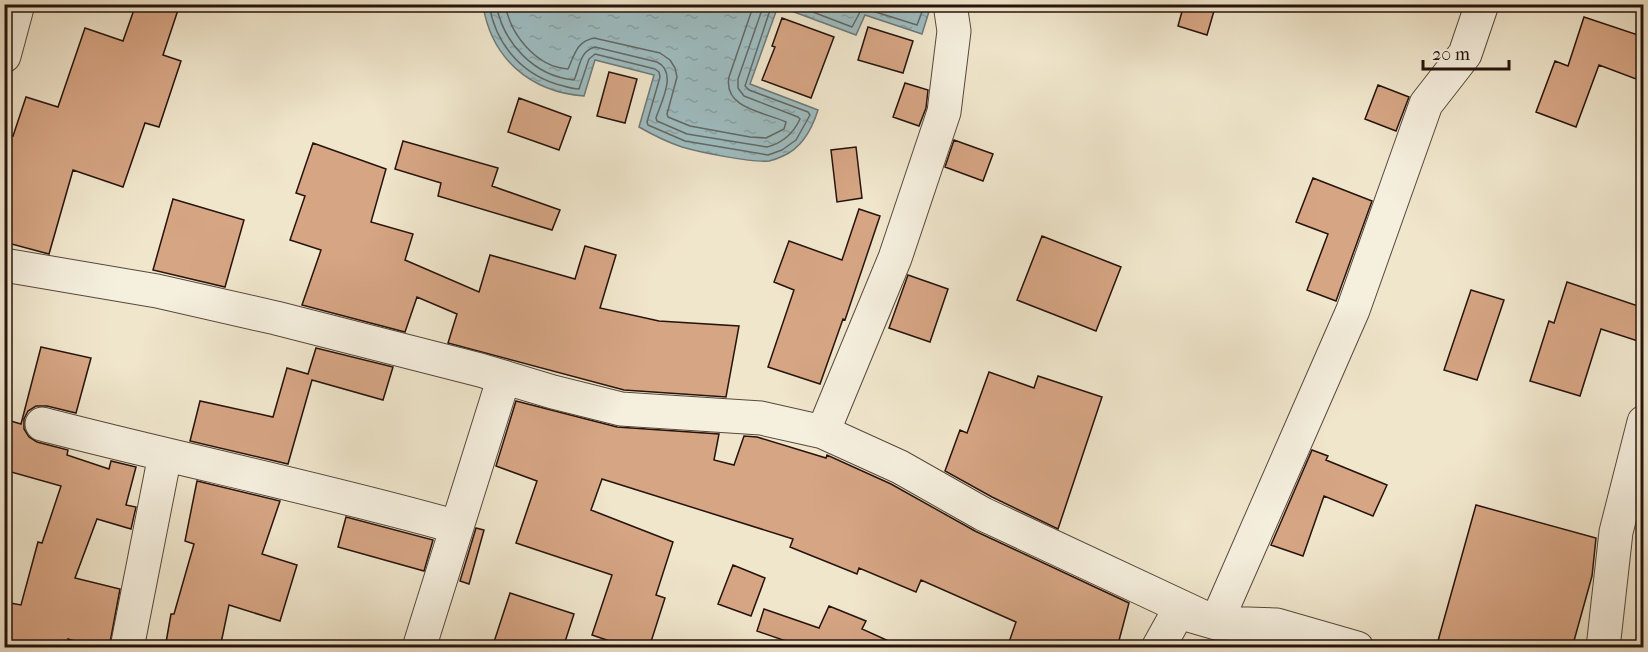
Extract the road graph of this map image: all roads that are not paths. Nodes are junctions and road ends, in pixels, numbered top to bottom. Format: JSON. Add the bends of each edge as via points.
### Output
{"nodes":[{"id":1,"x":18,"y":4,"type":"edge"},
{"id":2,"x":950,"y":4,"type":"edge"},
{"id":3,"x":1482,"y":4,"type":"edge"},
{"id":4,"x":4,"y":56,"type":"edge"},
{"id":5,"x":4,"y":265,"type":"edge"},
{"id":6,"x":504,"y":377,"type":"junction"},
{"id":7,"x":1644,"y":422,"type":"edge"},
{"id":8,"x":42,"y":424,"type":"dead end"},
{"id":9,"x":823,"y":432,"type":"junction"},
{"id":10,"x":165,"y":455,"type":"junction"},
{"id":11,"x":457,"y":527,"type":"junction"},
{"id":12,"x":1216,"y":623,"type":"junction"},
{"id":13,"x":127,"y":648,"type":"edge"},
{"id":14,"x":419,"y":648,"type":"edge"},
{"id":15,"x":1158,"y":648,"type":"edge"},
{"id":16,"x":1357,"y":648,"type":"edge"},
{"id":17,"x":1603,"y":648,"type":"edge"}],
"edges":[{"from":1,"to":4,"type":"street"},
{"from":2,"to":9,"type":"street","via":[[954,31],[944,112],[895,258]]},
{"from":3,"to":12,"type":"street","via":[[1465,54],[1426,104],[1353,310]]},
{"from":5,"to":6,"type":"street","via":[[168,293]]},
{"from":6,"to":9,"type":"street","via":[[621,409],[760,418]]},
{"from":6,"to":11,"type":"street"},
{"from":7,"to":17,"type":"street","via":[[1616,532]]},
{"from":8,"to":10,"type":"street"},
{"from":9,"to":12,"type":"street","via":[[900,467],[983,514]]},
{"from":10,"to":11,"type":"street","via":[[317,489]]},
{"from":10,"to":13,"type":"street"},
{"from":11,"to":14,"type":"street"},
{"from":12,"to":15,"type":"street","via":[[1178,612]]},
{"from":12,"to":16,"type":"street","via":[[1277,625]]}]}
